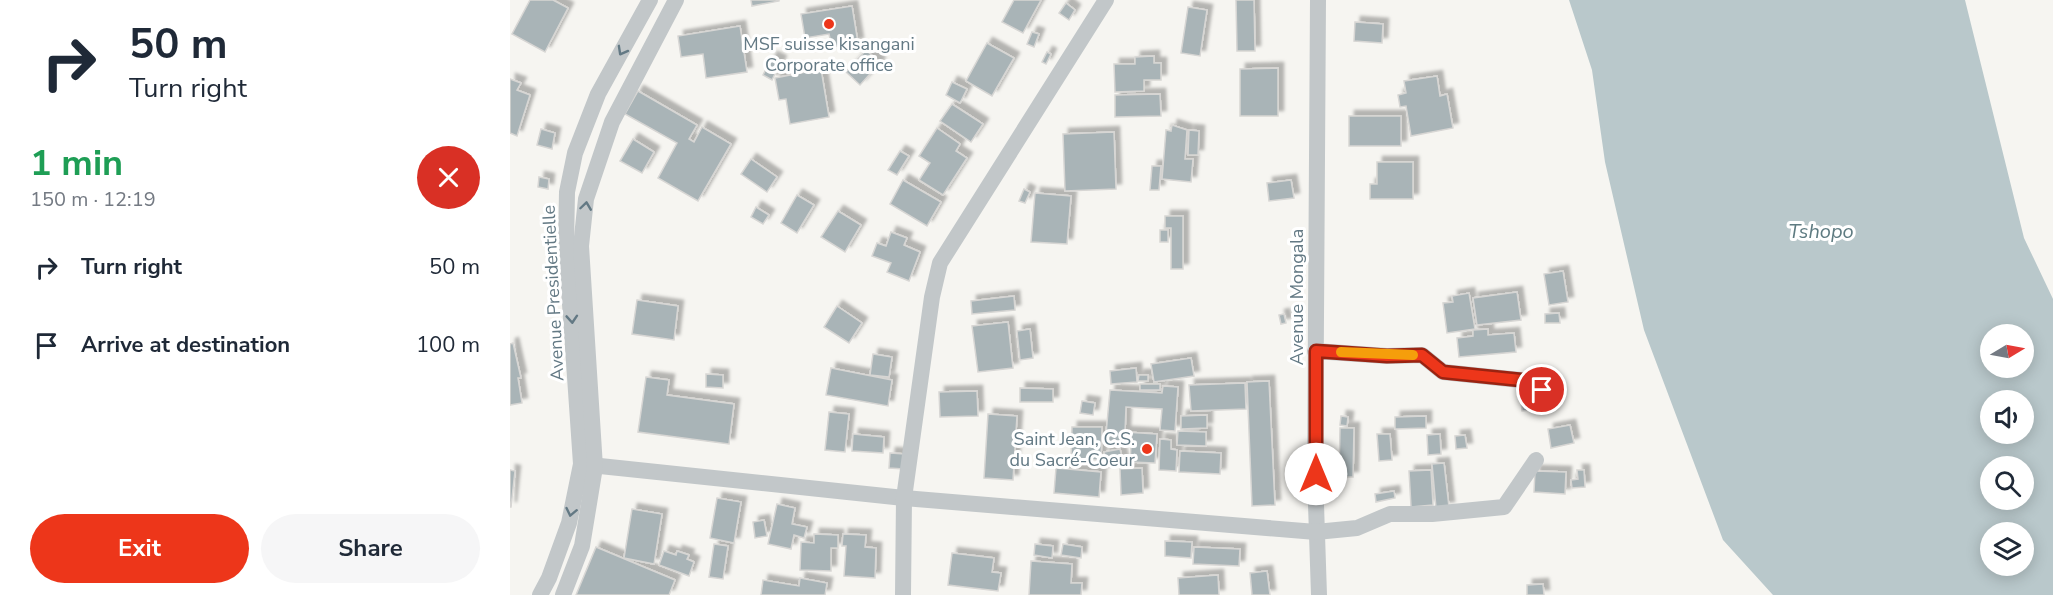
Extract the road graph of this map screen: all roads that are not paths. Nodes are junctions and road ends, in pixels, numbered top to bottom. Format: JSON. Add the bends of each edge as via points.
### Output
{"nodes":[{"id":1,"x":650,"y":0,"type":"edge"},
{"id":2,"x":676,"y":0,"type":"edge"},
{"id":3,"x":1106,"y":0,"type":"edge"},
{"id":4,"x":1318,"y":0,"type":"edge"},
{"id":5,"x":598,"y":94,"type":"junction"},
{"id":6,"x":620,"y":105,"type":"junction"},
{"id":7,"x":574,"y":246,"type":"junction"},
{"id":8,"x":1316,"y":351,"type":"junction"},
{"id":9,"x":1542,"y":390,"type":"dead end"},
{"id":10,"x":1536,"y":460,"type":"dead end"},
{"id":11,"x":588,"y":466,"type":"junction"},
{"id":12,"x":904,"y":498,"type":"junction"},
{"id":13,"x":1316,"y":532,"type":"junction"},
{"id":14,"x":540,"y":595,"type":"edge"},
{"id":15,"x":563,"y":595,"type":"edge"},
{"id":16,"x":903,"y":595,"type":"edge"},
{"id":17,"x":1319,"y":595,"type":"edge"}],
"edges":[{"from":1,"to":5,"type":"street","name":"Avenue Presidentielle","one_way":true},
{"from":2,"to":6,"type":"street","name":"Avenue Presidentielle"},
{"from":3,"to":12,"type":"street","via":[[939,263]]},
{"from":4,"to":8,"type":"street","name":"Avenue Mongala"},
{"from":5,"to":6,"type":"street"},
{"from":5,"to":7,"type":"street","name":"Avenue Presidentielle","via":[[575,153],[567,192]]},
{"from":7,"to":6,"type":"street","name":"Avenue Presidentielle","one_way":true,"via":[[598,158]]},
{"from":7,"to":11,"type":"street","name":"Avenue Presidentielle"},
{"from":8,"to":9,"type":"street","via":[[1422,355],[1443,372],[1521,380]]},
{"from":8,"to":13,"type":"street","name":"Avenue Mongala"},
{"from":10,"to":13,"type":"street","via":[[1504,507],[1390,514],[1357,528]]},
{"from":11,"to":12,"type":"street"},
{"from":11,"to":14,"type":"street","name":"Avenue Presidentielle","one_way":true},
{"from":11,"to":15,"type":"street","name":"Avenue Presidentielle","via":[[582,546]]},
{"from":12,"to":13,"type":"street"},
{"from":12,"to":16,"type":"street"},
{"from":13,"to":17,"type":"street","name":"Avenue Mongala"}]}
